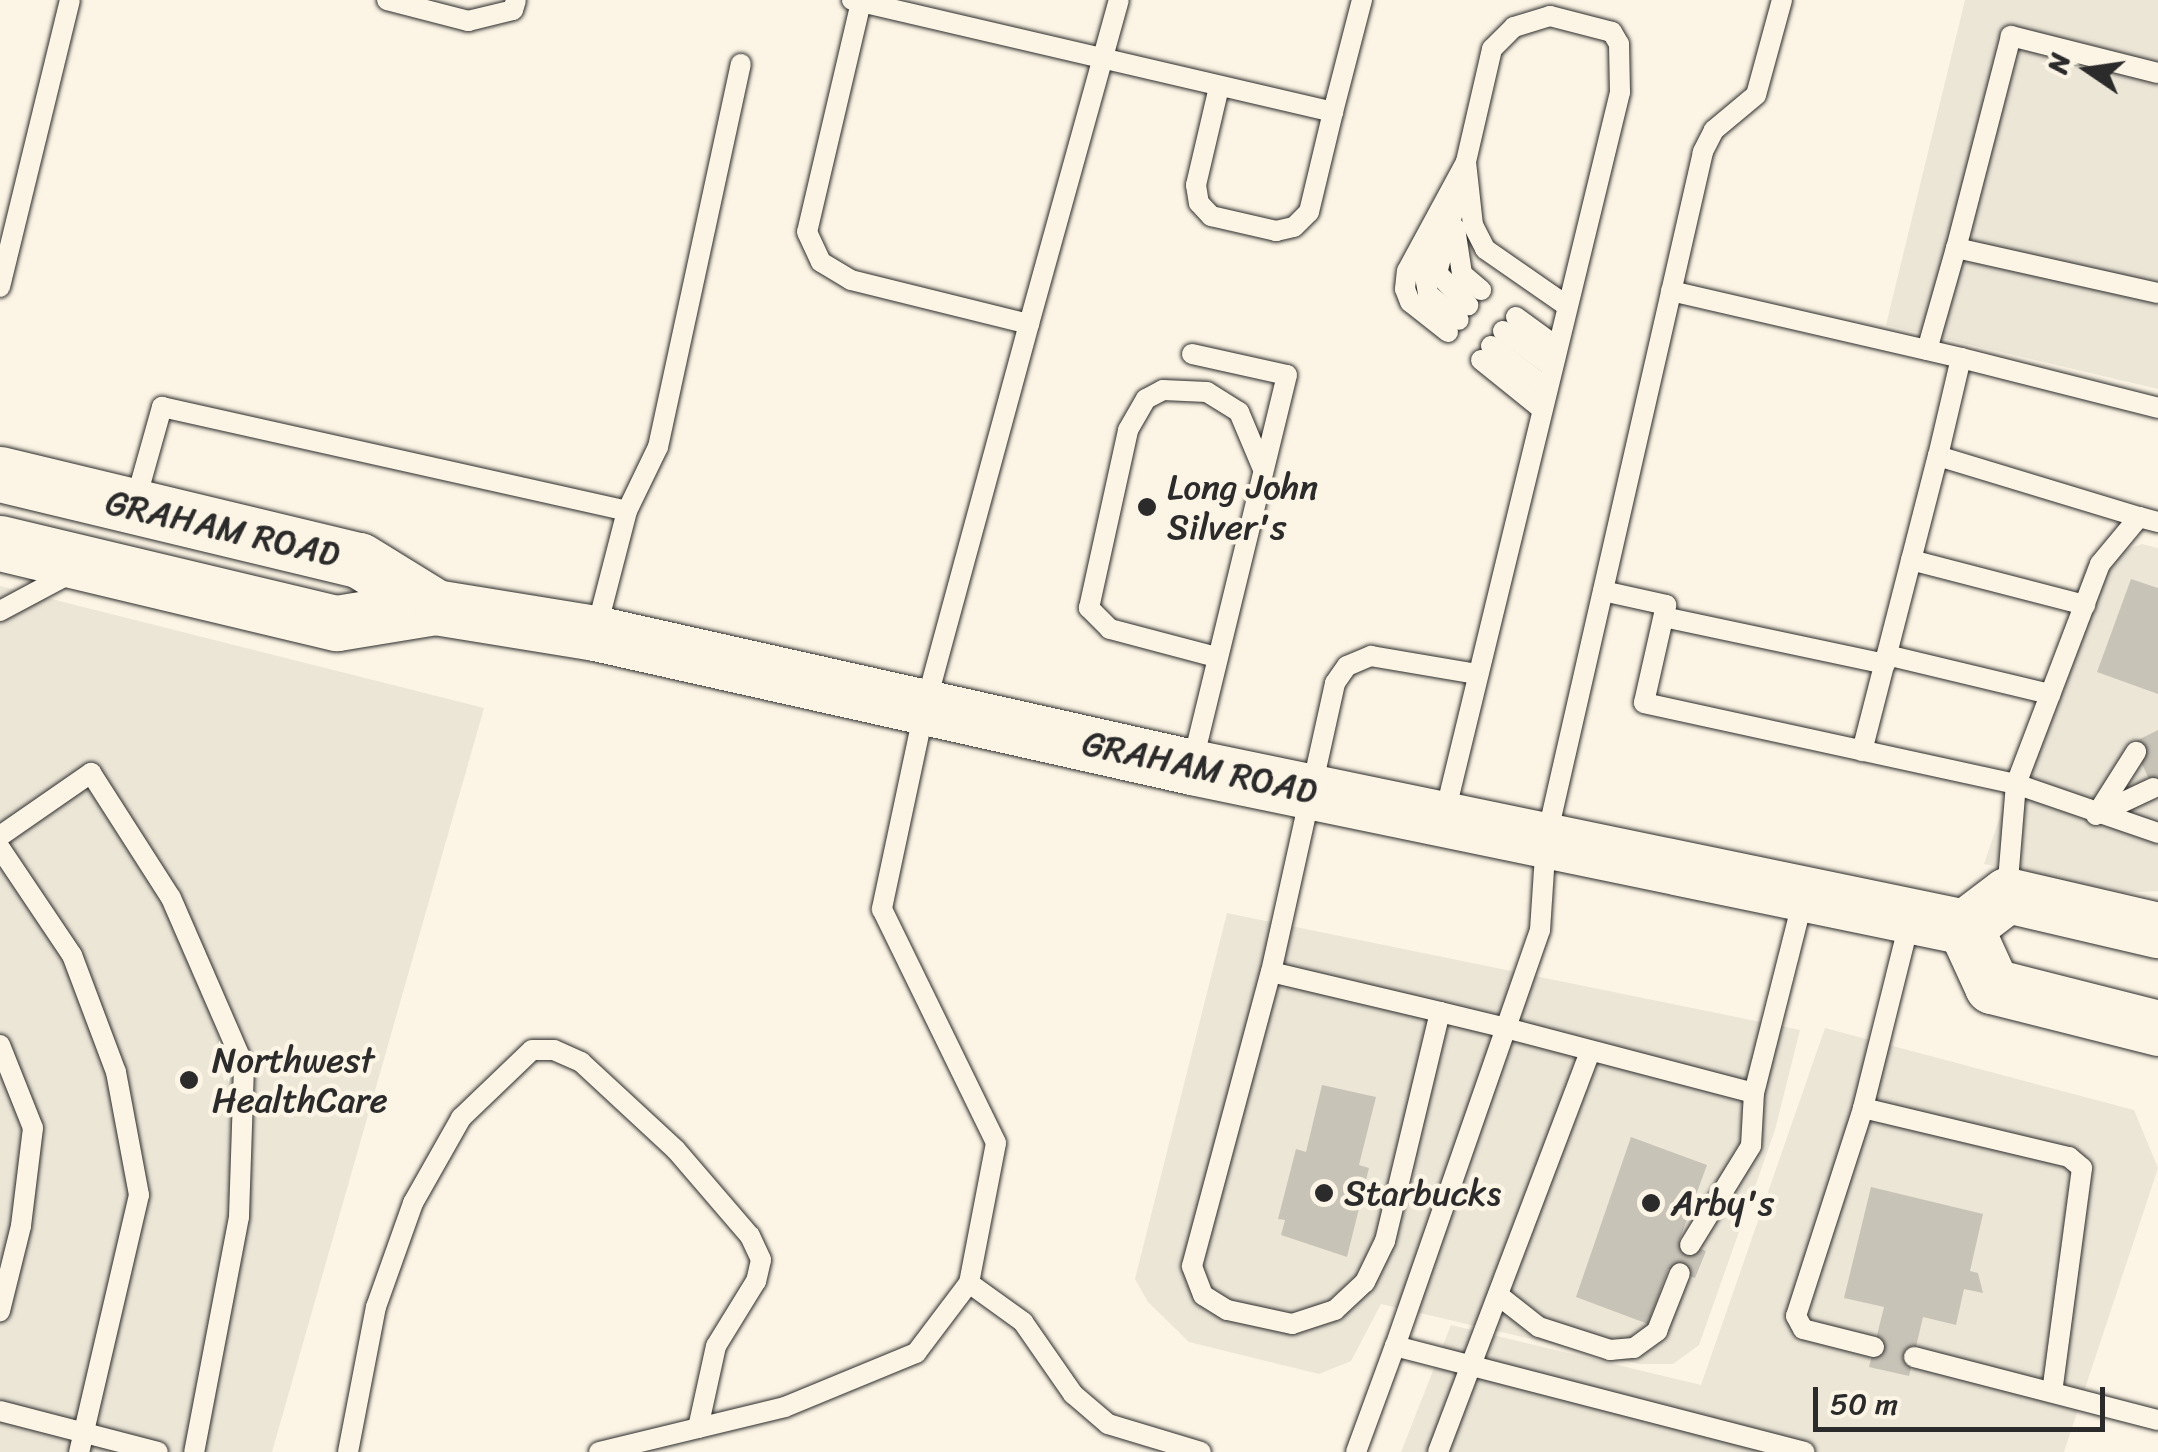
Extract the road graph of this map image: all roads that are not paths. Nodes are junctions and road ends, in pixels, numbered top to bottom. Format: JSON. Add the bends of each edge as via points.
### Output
{"nodes":[{"id":1,"x":70,"y":0,"type":"edge"},
{"id":2,"x":387,"y":0,"type":"edge"},
{"id":3,"x":516,"y":0,"type":"edge"},
{"id":4,"x":1118,"y":0,"type":"edge"},
{"id":5,"x":1362,"y":0,"type":"edge"},
{"id":6,"x":1782,"y":0,"type":"edge"},
{"id":7,"x":857,"y":1,"type":"edge"},
{"id":8,"x":891,"y":5,"type":"edge"},
{"id":9,"x":1103,"y":59,"type":"junction"},
{"id":10,"x":741,"y":64,"type":"dead end"},
{"id":11,"x":2158,"y":72,"type":"edge"},
{"id":12,"x":1219,"y":87,"type":"junction"},
{"id":13,"x":1333,"y":112,"type":"junction"},
{"id":14,"x":1466,"y":162,"type":"junction"},
{"id":15,"x":1956,"y":248,"type":"junction"},
{"id":16,"x":0,"y":287,"type":"edge"},
{"id":17,"x":1671,"y":291,"type":"junction"},
{"id":18,"x":2158,"y":293,"type":"edge"},
{"id":19,"x":1568,"y":306,"type":"junction"},
{"id":20,"x":1029,"y":324,"type":"junction"},
{"id":21,"x":1927,"y":350,"type":"junction"},
{"id":22,"x":1192,"y":354,"type":"dead end"},
{"id":23,"x":1961,"y":358,"type":"junction"},
{"id":24,"x":1550,"y":378,"type":"junction"},
{"id":25,"x":2158,"y":408,"type":"edge"},
{"id":26,"x":1938,"y":456,"type":"junction"},
{"id":27,"x":1263,"y":469,"type":"junction"},
{"id":28,"x":0,"y":474,"type":"edge"},
{"id":29,"x":134,"y":508,"type":"junction"},
{"id":30,"x":627,"y":511,"type":"junction"},
{"id":31,"x":2148,"y":520,"type":"edge"},
{"id":32,"x":0,"y":543,"type":"edge"},
{"id":33,"x":1911,"y":560,"type":"junction"},
{"id":34,"x":88,"y":564,"type":"junction"},
{"id":35,"x":1604,"y":592,"type":"junction"},
{"id":36,"x":2085,"y":605,"type":"junction"},
{"id":37,"x":435,"y":607,"type":"junction"},
{"id":38,"x":0,"y":611,"type":"edge"},
{"id":39,"x":1664,"y":617,"type":"junction"},
{"id":40,"x":596,"y":633,"type":"junction"},
{"id":41,"x":1216,"y":657,"type":"junction"},
{"id":42,"x":1886,"y":660,"type":"junction"},
{"id":43,"x":1476,"y":674,"type":"junction"},
{"id":44,"x":2050,"y":694,"type":"junction"},
{"id":45,"x":925,"y":706,"type":"junction"},
{"id":46,"x":1862,"y":751,"type":"junction"},
{"id":47,"x":2136,"y":752,"type":"dead end"},
{"id":48,"x":1192,"y":767,"type":"junction"},
{"id":49,"x":2016,"y":784,"type":"junction"},
{"id":50,"x":2153,"y":788,"type":"dead end"},
{"id":51,"x":1308,"y":790,"type":"junction"},
{"id":52,"x":2096,"y":815,"type":"junction"},
{"id":53,"x":1443,"y":818,"type":"junction"},
{"id":54,"x":2158,"y":833,"type":"edge"},
{"id":55,"x":0,"y":836,"type":"edge"},
{"id":56,"x":1546,"y":840,"type":"junction"},
{"id":57,"x":0,"y":848,"type":"edge"},
{"id":58,"x":1805,"y":893,"type":"junction"},
{"id":59,"x":1986,"y":911,"type":"junction"},
{"id":60,"x":1912,"y":915,"type":"junction"},
{"id":61,"x":2158,"y":930,"type":"edge"},
{"id":62,"x":1271,"y":972,"type":"junction"},
{"id":63,"x":1440,"y":1012,"type":"junction"},
{"id":64,"x":2134,"y":1022,"type":"edge"},
{"id":65,"x":1506,"y":1028,"type":"junction"},
{"id":66,"x":0,"y":1044,"type":"edge"},
{"id":67,"x":1589,"y":1054,"type":"junction"},
{"id":68,"x":2158,"y":1066,"type":"edge"},
{"id":69,"x":1754,"y":1093,"type":"junction"},
{"id":70,"x":1863,"y":1108,"type":"junction"},
{"id":71,"x":1690,"y":1245,"type":"dead end"},
{"id":72,"x":1680,"y":1273,"type":"dead end"},
{"id":73,"x":969,"y":1283,"type":"junction"},
{"id":74,"x":1498,"y":1295,"type":"junction"},
{"id":75,"x":0,"y":1311,"type":"edge"},
{"id":76,"x":1396,"y":1346,"type":"junction"},
{"id":77,"x":1874,"y":1347,"type":"dead end"},
{"id":78,"x":1914,"y":1356,"type":"dead end"},
{"id":79,"x":1472,"y":1366,"type":"junction"},
{"id":80,"x":2052,"y":1392,"type":"junction"},
{"id":81,"x":0,"y":1411,"type":"edge"},
{"id":82,"x":2158,"y":1420,"type":"edge"},
{"id":83,"x":698,"y":1428,"type":"junction"},
{"id":84,"x":81,"y":1443,"type":"edge"},
{"id":85,"x":1158,"y":1446,"type":"edge"},
{"id":86,"x":158,"y":1452,"type":"edge"},
{"id":87,"x":194,"y":1452,"type":"edge"},
{"id":88,"x":348,"y":1452,"type":"edge"},
{"id":89,"x":598,"y":1452,"type":"edge"},
{"id":90,"x":1201,"y":1452,"type":"edge"},
{"id":91,"x":1356,"y":1452,"type":"edge"},
{"id":92,"x":1438,"y":1452,"type":"edge"},
{"id":93,"x":1805,"y":1452,"type":"edge"}],
"edges":[{"from":1,"to":16,"type":"lane"},
{"from":2,"to":3,"type":"lane","via":[[468,22],[513,10]]},
{"from":4,"to":9,"type":"lane"},
{"from":5,"to":13,"type":"lane"},
{"from":6,"to":17,"type":"lane","via":[[1756,95],[1714,130],[1703,152]]},
{"from":7,"to":8,"type":"lane"},
{"from":7,"to":20,"type":"lane","via":[[807,232],[821,262],[852,280]]},
{"from":8,"to":9,"type":"lane"},
{"from":9,"to":12,"type":"lane"},
{"from":9,"to":20,"type":"lane"},
{"from":10,"to":30,"type":"lane","via":[[658,447]]},
{"from":11,"to":15,"type":"lane","via":[[2011,36]]},
{"from":12,"to":13,"type":"lane"},
{"from":12,"to":13,"type":"lane","via":[[1196,184],[1199,203],[1211,216],[1276,231],[1294,227],[1309,212]]},
{"from":14,"to":14,"type":"lane","via":[[1452,242],[1464,312],[1428,294],[1423,265]]},
{"from":14,"to":19,"type":"lane","via":[[1473,225],[1485,249]]},
{"from":14,"to":19,"type":"lane","via":[[1492,49],[1514,27],[1550,16],[1599,26],[1619,44],[1620,92]]},
{"from":15,"to":18,"type":"lane"},
{"from":15,"to":21,"type":"lane"},
{"from":17,"to":21,"type":"lane"},
{"from":17,"to":35,"type":"lane"},
{"from":19,"to":24,"type":"lane"},
{"from":20,"to":45,"type":"lane"},
{"from":21,"to":23,"type":"lane"},
{"from":22,"to":27,"type":"lane","via":[[1288,375]]},
{"from":23,"to":25,"type":"lane"},
{"from":23,"to":26,"type":"lane"},
{"from":24,"to":24,"type":"lane","via":[[1498,338]]},
{"from":24,"to":43,"type":"lane"},
{"from":26,"to":31,"type":"lane"},
{"from":26,"to":33,"type":"lane"},
{"from":27,"to":41,"type":"lane"},
{"from":27,"to":41,"type":"lane","via":[[1239,412],[1207,392],[1163,390],[1146,399],[1128,430],[1089,608],[1110,629]]},
{"from":28,"to":29,"type":"main road","name":"GRAHAM ROAD"},
{"from":29,"to":30,"type":"lane","via":[[162,407]]},
{"from":29,"to":37,"type":"main road","name":"GRAHAM ROAD","via":[[358,560]]},
{"from":30,"to":40,"type":"lane"},
{"from":31,"to":36,"type":"lane","via":[[2100,564]]},
{"from":32,"to":34,"type":"main road","name":"GRAHAM ROAD"},
{"from":33,"to":36,"type":"lane"},
{"from":33,"to":42,"type":"lane"},
{"from":34,"to":37,"type":"main road","name":"GRAHAM ROAD","via":[[337,623]]},
{"from":34,"to":38,"type":"lane"},
{"from":35,"to":39,"type":"lane","via":[[1666,605]]},
{"from":35,"to":56,"type":"lane"},
{"from":36,"to":44,"type":"lane"},
{"from":37,"to":40,"type":"main road","name":"GRAHAM ROAD"},
{"from":39,"to":42,"type":"lane"},
{"from":39,"to":46,"type":"lane","via":[[1644,704]]},
{"from":40,"to":45,"type":"main road","name":"GRAHAM ROAD"},
{"from":41,"to":48,"type":"lane"},
{"from":42,"to":44,"type":"lane"},
{"from":42,"to":46,"type":"lane"},
{"from":43,"to":51,"type":"lane","via":[[1371,656],[1347,666],[1335,682]]},
{"from":43,"to":53,"type":"lane"},
{"from":44,"to":49,"type":"lane"},
{"from":45,"to":48,"type":"main road","name":"GRAHAM ROAD"},
{"from":45,"to":73,"type":"lane","via":[[882,909],[996,1143]]},
{"from":46,"to":49,"type":"lane"},
{"from":47,"to":52,"type":"lane"},
{"from":48,"to":51,"type":"main road","name":"GRAHAM ROAD"},
{"from":49,"to":52,"type":"lane"},
{"from":49,"to":59,"type":"lane"},
{"from":50,"to":52,"type":"lane"},
{"from":51,"to":53,"type":"main road","name":"GRAHAM ROAD"},
{"from":51,"to":62,"type":"lane"},
{"from":52,"to":54,"type":"lane"},
{"from":53,"to":56,"type":"main road","name":"GRAHAM ROAD"},
{"from":55,"to":87,"type":"lane","via":[[91,773],[172,898],[244,1066],[239,1217]]},
{"from":56,"to":58,"type":"main road","name":"GRAHAM ROAD"},
{"from":56,"to":65,"type":"lane","via":[[1540,930]]},
{"from":57,"to":84,"type":"lane","via":[[72,955],[116,1072],[140,1196]]},
{"from":58,"to":60,"type":"main road","name":"GRAHAM ROAD"},
{"from":58,"to":69,"type":"lane"},
{"from":59,"to":60,"type":"main road","name":"GRAHAM ROAD"},
{"from":59,"to":61,"type":"main road","name":"GRAHAM ROAD"},
{"from":59,"to":64,"type":"main road","via":[[1992,986]]},
{"from":60,"to":70,"type":"lane"},
{"from":62,"to":63,"type":"lane"},
{"from":62,"to":63,"type":"lane","via":[[1192,1266],[1203,1295],[1226,1310],[1292,1324],[1317,1320],[1366,1282],[1385,1241]]},
{"from":63,"to":65,"type":"lane"},
{"from":64,"to":68,"type":"main road"},
{"from":65,"to":67,"type":"lane"},
{"from":65,"to":76,"type":"lane"},
{"from":66,"to":75,"type":"lane","via":[[32,1128],[20,1226]]},
{"from":67,"to":69,"type":"lane"},
{"from":67,"to":74,"type":"lane"},
{"from":69,"to":71,"type":"lane","via":[[1751,1146]]},
{"from":70,"to":77,"type":"lane","via":[[1796,1316],[1803,1329]]},
{"from":70,"to":80,"type":"lane","via":[[2069,1158],[2082,1168]]},
{"from":72,"to":74,"type":"lane","via":[[1657,1331],[1634,1348],[1610,1350],[1540,1328]]},
{"from":73,"to":83,"type":"lane","via":[[916,1353],[785,1408]]},
{"from":73,"to":85,"type":"lane","via":[[1023,1322],[1073,1394],[1108,1424]]},
{"from":74,"to":79,"type":"lane"},
{"from":76,"to":79,"type":"lane"},
{"from":76,"to":91,"type":"lane"},
{"from":78,"to":80,"type":"lane"},
{"from":79,"to":92,"type":"lane"},
{"from":79,"to":93,"type":"lane"},
{"from":80,"to":82,"type":"lane"},
{"from":81,"to":84,"type":"lane"},
{"from":83,"to":88,"type":"lane","via":[[716,1346],[761,1260],[750,1236],[676,1150],[594,1075],[554,1050],[532,1050],[462,1118],[413,1203],[376,1307]]},
{"from":83,"to":89,"type":"lane"},
{"from":84,"to":86,"type":"lane"},
{"from":85,"to":90,"type":"lane"}]}
